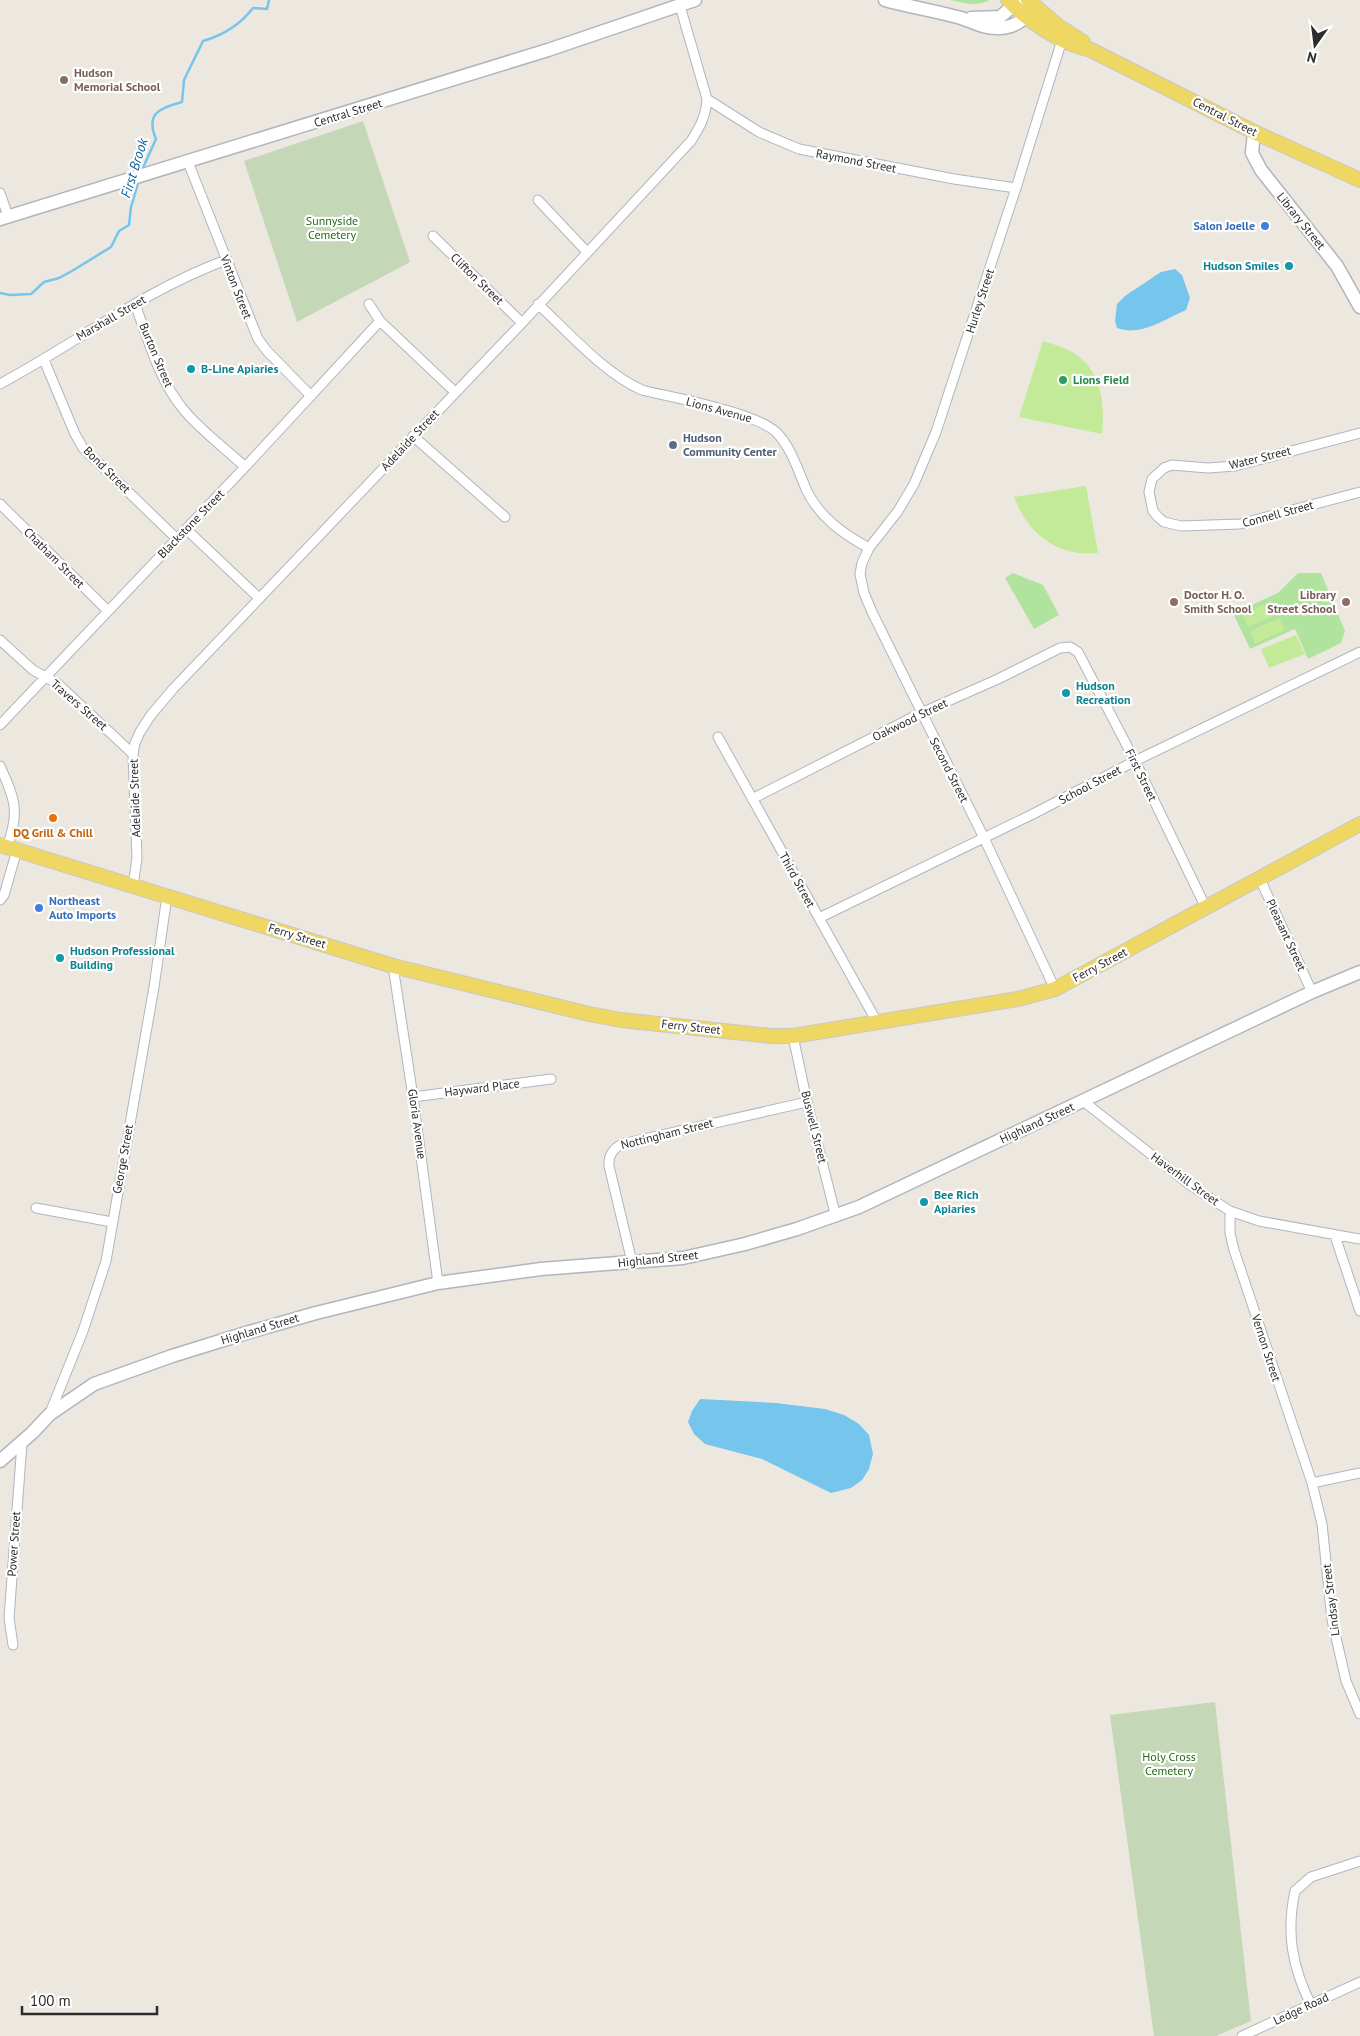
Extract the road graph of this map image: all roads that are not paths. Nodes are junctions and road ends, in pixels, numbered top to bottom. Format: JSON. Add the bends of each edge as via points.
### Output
{"nodes":[{"id":1,"x":695,"y":0,"type":"edge"},
{"id":2,"x":885,"y":0,"type":"edge"},
{"id":3,"x":1014,"y":2,"type":"edge"},
{"id":4,"x":680,"y":6,"type":"junction"},
{"id":5,"x":1030,"y":8,"type":"edge"},
{"id":6,"x":963,"y":18,"type":"junction"},
{"id":7,"x":1062,"y":40,"type":"junction"},
{"id":8,"x":1091,"y":50,"type":"junction"},
{"id":9,"x":707,"y":99,"type":"junction"},
{"id":10,"x":1254,"y":132,"type":"junction"},
{"id":11,"x":188,"y":162,"type":"junction"},
{"id":12,"x":1360,"y":180,"type":"edge"},
{"id":13,"x":1016,"y":188,"type":"junction"},
{"id":14,"x":0,"y":193,"type":"edge"},
{"id":15,"x":538,"y":200,"type":"dead end"},
{"id":16,"x":4,"y":218,"type":"edge"},
{"id":17,"x":433,"y":236,"type":"dead end"},
{"id":18,"x":587,"y":252,"type":"junction"},
{"id":19,"x":226,"y":260,"type":"junction"},
{"id":20,"x":135,"y":304,"type":"junction"},
{"id":21,"x":369,"y":304,"type":"dead end"},
{"id":22,"x":538,"y":304,"type":"junction"},
{"id":23,"x":1360,"y":307,"type":"edge"},
{"id":24,"x":380,"y":321,"type":"junction"},
{"id":25,"x":522,"y":322,"type":"junction"},
{"id":26,"x":44,"y":360,"type":"junction"},
{"id":27,"x":0,"y":384,"type":"edge"},
{"id":28,"x":455,"y":392,"type":"junction"},
{"id":29,"x":311,"y":396,"type":"junction"},
{"id":30,"x":1360,"y":433,"type":"edge"},
{"id":31,"x":413,"y":436,"type":"junction"},
{"id":32,"x":245,"y":467,"type":"junction"},
{"id":33,"x":1360,"y":492,"type":"edge"},
{"id":34,"x":1150,"y":498,"type":"joint"},
{"id":35,"x":0,"y":504,"type":"edge"},
{"id":36,"x":505,"y":517,"type":"dead end"},
{"id":37,"x":186,"y":529,"type":"junction"},
{"id":38,"x":177,"y":539,"type":"junction"},
{"id":39,"x":869,"y":548,"type":"junction"},
{"id":40,"x":259,"y":598,"type":"junction"},
{"id":41,"x":108,"y":611,"type":"junction"},
{"id":42,"x":0,"y":640,"type":"edge"},
{"id":43,"x":1070,"y":647,"type":"joint"},
{"id":44,"x":1360,"y":652,"type":"edge"},
{"id":45,"x":46,"y":677,"type":"junction"},
{"id":46,"x":921,"y":713,"type":"junction"},
{"id":47,"x":0,"y":724,"type":"edge"},
{"id":48,"x":718,"y":737,"type":"dead end"},
{"id":49,"x":133,"y":754,"type":"junction"},
{"id":50,"x":1135,"y":761,"type":"junction"},
{"id":51,"x":0,"y":766,"type":"edge"},
{"id":52,"x":752,"y":799,"type":"junction"},
{"id":53,"x":1360,"y":824,"type":"edge"},
{"id":54,"x":984,"y":838,"type":"junction"},
{"id":55,"x":8,"y":847,"type":"edge"},
{"id":56,"x":1260,"y":879,"type":"junction"},
{"id":57,"x":133,"y":886,"type":"junction"},
{"id":58,"x":167,"y":896,"type":"junction"},
{"id":59,"x":0,"y":900,"type":"edge"},
{"id":60,"x":1206,"y":908,"type":"junction"},
{"id":61,"x":819,"y":918,"type":"junction"},
{"id":62,"x":393,"y":966,"type":"junction"},
{"id":63,"x":1360,"y":972,"type":"edge"},
{"id":64,"x":1055,"y":989,"type":"junction"},
{"id":65,"x":1312,"y":992,"type":"junction"},
{"id":66,"x":877,"y":1022,"type":"junction"},
{"id":67,"x":793,"y":1036,"type":"junction"},
{"id":68,"x":551,"y":1079,"type":"dead end"},
{"id":69,"x":413,"y":1096,"type":"junction"},
{"id":70,"x":1083,"y":1101,"type":"junction"},
{"id":71,"x":807,"y":1102,"type":"junction"},
{"id":72,"x":36,"y":1208,"type":"dead end"},
{"id":73,"x":1230,"y":1211,"type":"junction"},
{"id":74,"x":836,"y":1216,"type":"junction"},
{"id":75,"x":112,"y":1222,"type":"junction"},
{"id":76,"x":1335,"y":1236,"type":"junction"},
{"id":77,"x":1360,"y":1239,"type":"edge"},
{"id":78,"x":632,"y":1262,"type":"junction"},
{"id":79,"x":438,"y":1283,"type":"junction"},
{"id":80,"x":1360,"y":1311,"type":"edge"},
{"id":81,"x":50,"y":1414,"type":"junction"},
{"id":82,"x":22,"y":1443,"type":"junction"},
{"id":83,"x":0,"y":1461,"type":"edge"},
{"id":84,"x":1360,"y":1473,"type":"edge"},
{"id":85,"x":1312,"y":1483,"type":"junction"},
{"id":86,"x":13,"y":1645,"type":"dead end"},
{"id":87,"x":1360,"y":1714,"type":"edge"},
{"id":88,"x":1360,"y":1861,"type":"edge"},
{"id":89,"x":1360,"y":1982,"type":"edge"},
{"id":90,"x":1311,"y":2005,"type":"junction"},
{"id":91,"x":1242,"y":2036,"type":"edge"}],
"edges":[{"from":1,"to":4,"type":"street","name":"Central Street"},
{"from":2,"to":6,"type":"street","name":"Central Street"},
{"from":3,"to":5,"type":"main road","name":"Central Street"},
{"from":3,"to":6,"type":"street","name":"Central Street","via":[[994,18]]},
{"from":4,"to":9,"type":"street","name":"Adelaide Street"},
{"from":4,"to":11,"type":"street","name":"Central Street"},
{"from":5,"to":6,"type":"street","name":"Central Street","via":[[1013,26],[987,28]]},
{"from":5,"to":7,"type":"main road","name":"Central Street"},
{"from":5,"to":8,"type":"main road","name":"Central Street","via":[[1082,40]]},
{"from":7,"to":8,"type":"main road","name":"Central Street"},
{"from":7,"to":13,"type":"street","name":"Hurley Street"},
{"from":8,"to":10,"type":"main road","name":"Central Street"},
{"from":9,"to":13,"type":"street","name":"Raymond Street","via":[[760,132],[799,149],[935,176]]},
{"from":9,"to":18,"type":"street","name":"Adelaide Street","via":[[702,124],[691,141]]},
{"from":10,"to":12,"type":"main road","name":"Central Street"},
{"from":10,"to":23,"type":"street","name":"Library Street","via":[[1252,153],[1260,170],[1337,266]]},
{"from":11,"to":16,"type":"street","name":"Central Street"},
{"from":11,"to":19,"type":"street","name":"Vinton Street"},
{"from":13,"to":39,"type":"street","name":"Hurley Street","via":[[936,432],[914,484]]},
{"from":14,"to":16,"type":"street"},
{"from":15,"to":18,"type":"street"},
{"from":17,"to":25,"type":"street","name":"Clifton Street"},
{"from":18,"to":22,"type":"street","name":"Adelaide Street"},
{"from":19,"to":20,"type":"street","name":"Marshall Street","via":[[172,283]]},
{"from":19,"to":29,"type":"street","name":"Vinton Street","via":[[258,339]]},
{"from":20,"to":26,"type":"street","name":"Marshall Street"},
{"from":20,"to":32,"type":"street","name":"Burton Street","via":[[174,397]]},
{"from":21,"to":24,"type":"street"},
{"from":22,"to":25,"type":"street","name":"Adelaide Street"},
{"from":22,"to":39,"type":"street","name":"Lions Avenue","via":[[609,370],[630,385],[745,416],[768,426],[789,450],[816,507],[838,530]]},
{"from":24,"to":28,"type":"street"},
{"from":24,"to":29,"type":"street","name":"Blackstone Street"},
{"from":25,"to":28,"type":"street","name":"Adelaide Street"},
{"from":26,"to":27,"type":"street","name":"Marshall Street"},
{"from":26,"to":38,"type":"street","name":"Bond Street","via":[[83,448]]},
{"from":28,"to":31,"type":"street","name":"Adelaide Street"},
{"from":29,"to":32,"type":"street","name":"Blackstone Street"},
{"from":30,"to":34,"type":"street","name":"Water Street","via":[[1235,466],[1164,468],[1152,479]]},
{"from":31,"to":36,"type":"street"},
{"from":31,"to":40,"type":"street","name":"Adelaide Street"},
{"from":32,"to":37,"type":"street","name":"Blackstone Street"},
{"from":33,"to":34,"type":"street","name":"Connell Street","via":[[1232,525],[1172,524],[1158,517]]},
{"from":35,"to":41,"type":"street","name":"Chatham Street"},
{"from":37,"to":38,"type":"street","name":"Blackstone Street"},
{"from":37,"to":40,"type":"street"},
{"from":38,"to":41,"type":"street","name":"Blackstone Street"},
{"from":39,"to":46,"type":"street","name":"Second Street","via":[[860,574],[864,593]]},
{"from":40,"to":49,"type":"street","name":"Adelaide Street","via":[[164,698],[140,732]]},
{"from":41,"to":45,"type":"street","name":"Blackstone Street"},
{"from":42,"to":45,"type":"street","name":"Travers Street","via":[[33,670]]},
{"from":43,"to":46,"type":"street","name":"Oakwood Street","via":[[1060,648]]},
{"from":43,"to":50,"type":"street","name":"First Street","via":[[1078,652]]},
{"from":44,"to":50,"type":"street","name":"School Street"},
{"from":45,"to":47,"type":"street","name":"Blackstone Street"},
{"from":45,"to":49,"type":"street","name":"Travers Street","via":[[58,684]]},
{"from":46,"to":52,"type":"street","name":"Oakwood Street"},
{"from":46,"to":54,"type":"street","name":"Second Street"},
{"from":48,"to":52,"type":"street","name":"Third Street"},
{"from":49,"to":57,"type":"street","name":"Adelaide Street","via":[[137,858]]},
{"from":50,"to":54,"type":"street","name":"School Street"},
{"from":50,"to":60,"type":"street","name":"First Street"},
{"from":51,"to":55,"type":"street","via":[[15,806],[15,827]]},
{"from":52,"to":61,"type":"street","name":"Third Street"},
{"from":53,"to":56,"type":"main road","name":"Ferry Street"},
{"from":54,"to":61,"type":"street","name":"School Street"},
{"from":54,"to":64,"type":"street","name":"Second Street"},
{"from":55,"to":57,"type":"main road","name":"Ferry Street"},
{"from":55,"to":59,"type":"street","via":[[4,895]]},
{"from":56,"to":60,"type":"main road","name":"Ferry Street"},
{"from":56,"to":65,"type":"street","name":"Pleasant Street"},
{"from":57,"to":58,"type":"main road","name":"Ferry Street"},
{"from":58,"to":62,"type":"main road","name":"Ferry Street"},
{"from":58,"to":75,"type":"street","name":"George Street"},
{"from":60,"to":64,"type":"main road","name":"Ferry Street"},
{"from":61,"to":66,"type":"street","name":"Third Street"},
{"from":62,"to":67,"type":"main road","name":"Ferry Street","via":[[605,1017]]},
{"from":62,"to":69,"type":"street","name":"Gloria Avenue"},
{"from":63,"to":65,"type":"street","name":"Highland Street"},
{"from":64,"to":66,"type":"main road","name":"Ferry Street","via":[[1018,999]]},
{"from":65,"to":70,"type":"street","name":"Highland Street"},
{"from":66,"to":67,"type":"main road","name":"Ferry Street"},
{"from":67,"to":71,"type":"street","name":"Buswell Street"},
{"from":68,"to":69,"type":"street","name":"Hayward Place"},
{"from":69,"to":79,"type":"street","name":"Gloria Avenue"},
{"from":70,"to":73,"type":"street","name":"Haverhill Street","via":[[1190,1185]]},
{"from":70,"to":74,"type":"street","name":"Highland Street"},
{"from":71,"to":74,"type":"street","name":"Buswell Street"},
{"from":71,"to":78,"type":"street","name":"Nottingham Street","via":[[616,1147],[610,1156],[609,1166]]},
{"from":72,"to":75,"type":"street"},
{"from":73,"to":76,"type":"street","name":"Haverhill Street","via":[[1259,1221]]},
{"from":73,"to":85,"type":"street","name":"Vernon Street","via":[[1234,1250]]},
{"from":74,"to":78,"type":"street","name":"Highland Street","via":[[714,1252]]},
{"from":75,"to":81,"type":"street","name":"George Street","via":[[106,1261]]},
{"from":76,"to":77,"type":"street","name":"Haverhill Street"},
{"from":76,"to":80,"type":"street"},
{"from":78,"to":79,"type":"street","name":"Highland Street"},
{"from":79,"to":81,"type":"street","name":"Highland Street","via":[[316,1313],[172,1356],[94,1384]]},
{"from":81,"to":82,"type":"street","name":"Highland Street"},
{"from":82,"to":83,"type":"street","name":"Highland Street"},
{"from":82,"to":86,"type":"street","name":"Power Street","via":[[9,1618]]},
{"from":84,"to":85,"type":"street"},
{"from":85,"to":87,"type":"street","name":"Lindsay Street","via":[[1322,1524],[1332,1620],[1346,1682]]},
{"from":88,"to":90,"type":"street","via":[[1311,1877],[1295,1891],[1292,1954],[1298,1979]]},
{"from":89,"to":90,"type":"street","name":"Ledge Road"},
{"from":90,"to":91,"type":"street","name":"Ledge Road"}]}
